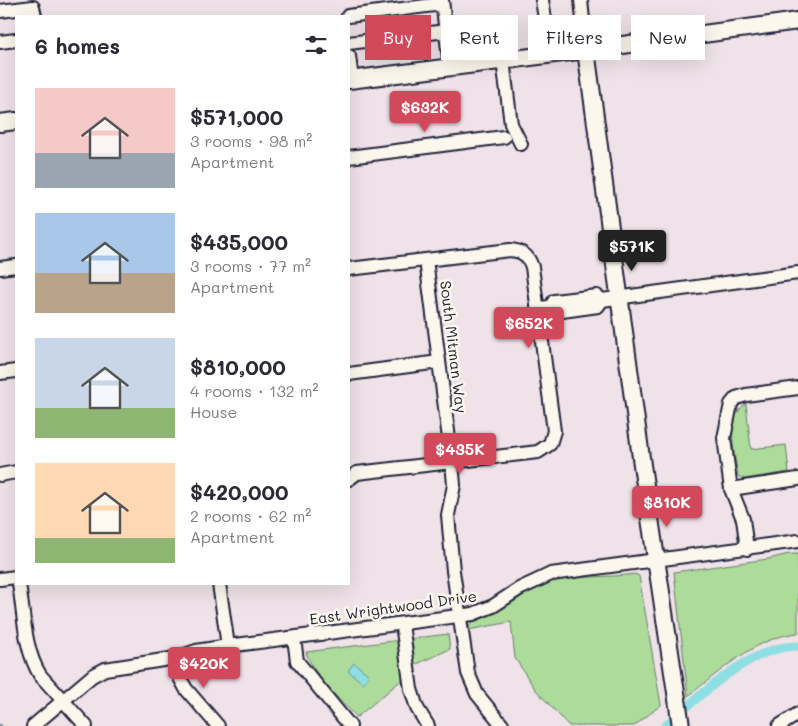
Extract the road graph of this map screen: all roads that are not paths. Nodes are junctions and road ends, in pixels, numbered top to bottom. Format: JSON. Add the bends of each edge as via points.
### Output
{"nodes":[{"id":1,"x":542,"y":0,"type":"edge"},
{"id":2,"x":581,"y":0,"type":"edge"},
{"id":3,"x":442,"y":2,"type":"edge"},
{"id":4,"x":0,"y":11,"type":"edge"},
{"id":5,"x":35,"y":15,"type":"edge"},
{"id":6,"x":444,"y":15,"type":"edge"},
{"id":7,"x":544,"y":15,"type":"edge"},
{"id":8,"x":582,"y":15,"type":"edge"},
{"id":9,"x":350,"y":16,"type":"edge"},
{"id":10,"x":798,"y":21,"type":"edge"},
{"id":11,"x":441,"y":32,"type":"edge"},
{"id":12,"x":15,"y":40,"type":"edge"},
{"id":13,"x":0,"y":42,"type":"edge"},
{"id":14,"x":350,"y":44,"type":"edge"},
{"id":15,"x":621,"y":45,"type":"edge"},
{"id":16,"x":449,"y":60,"type":"edge"},
{"id":17,"x":503,"y":60,"type":"joint"},
{"id":18,"x":587,"y":60,"type":"edge"},
{"id":19,"x":450,"y":67,"type":"junction"},
{"id":20,"x":350,"y":79,"type":"edge"},
{"id":21,"x":15,"y":121,"type":"edge"},
{"id":22,"x":0,"y":123,"type":"edge"},
{"id":23,"x":504,"y":137,"type":"dead end"},
{"id":24,"x":521,"y":144,"type":"dead end"},
{"id":25,"x":350,"y":157,"type":"edge"},
{"id":26,"x":426,"y":260,"type":"junction"},
{"id":27,"x":15,"y":266,"type":"edge"},
{"id":28,"x":0,"y":268,"type":"edge"},
{"id":29,"x":350,"y":269,"type":"edge"},
{"id":30,"x":798,"y":273,"type":"edge"},
{"id":31,"x":619,"y":296,"type":"junction"},
{"id":32,"x":537,"y":308,"type":"junction"},
{"id":33,"x":439,"y":362,"type":"junction"},
{"id":34,"x":15,"y":371,"type":"edge"},
{"id":35,"x":0,"y":373,"type":"edge"},
{"id":36,"x":350,"y":374,"type":"edge"},
{"id":37,"x":798,"y":388,"type":"edge"},
{"id":38,"x":452,"y":462,"type":"junction"},
{"id":39,"x":15,"y":472,"type":"edge"},
{"id":40,"x":0,"y":475,"type":"edge"},
{"id":41,"x":350,"y":477,"type":"edge"},
{"id":42,"x":798,"y":479,"type":"edge"},
{"id":43,"x":731,"y":489,"type":"junction"},
{"id":44,"x":798,"y":541,"type":"edge"},
{"id":45,"x":747,"y":549,"type":"junction"},
{"id":46,"x":656,"y":561,"type":"junction"},
{"id":47,"x":15,"y":577,"type":"edge"},
{"id":48,"x":0,"y":579,"type":"edge"},
{"id":49,"x":19,"y":585,"type":"edge"},
{"id":50,"x":219,"y":585,"type":"edge"},
{"id":51,"x":460,"y":616,"type":"junction"},
{"id":52,"x":402,"y":624,"type":"junction"},
{"id":53,"x":294,"y":638,"type":"junction"},
{"id":54,"x":228,"y":646,"type":"junction"},
{"id":55,"x":176,"y":658,"type":"junction"},
{"id":56,"x":63,"y":701,"type":"junction"},
{"id":57,"x":798,"y":714,"type":"edge"},
{"id":58,"x":33,"y":726,"type":"edge"},
{"id":59,"x":86,"y":726,"type":"edge"},
{"id":60,"x":218,"y":726,"type":"edge"},
{"id":61,"x":350,"y":726,"type":"edge"},
{"id":62,"x":428,"y":726,"type":"edge"},
{"id":63,"x":503,"y":726,"type":"edge"},
{"id":64,"x":681,"y":726,"type":"edge"},
{"id":65,"x":779,"y":726,"type":"edge"}],
"edges":[{"from":1,"to":7,"type":"street"},
{"from":2,"to":8,"type":"street"},
{"from":3,"to":6,"type":"street"},
{"from":3,"to":9,"type":"street"},
{"from":4,"to":5,"type":"street","via":[[33,7]]},
{"from":10,"to":15,"type":"main road"},
{"from":11,"to":14,"type":"street"},
{"from":12,"to":13,"type":"street"},
{"from":16,"to":19,"type":"street"},
{"from":17,"to":19,"type":"main road"},
{"from":17,"to":24,"type":"street","via":[[511,124]]},
{"from":18,"to":31,"type":"main road"},
{"from":19,"to":20,"type":"main road"},
{"from":21,"to":22,"type":"main road"},
{"from":23,"to":25,"type":"street"},
{"from":26,"to":29,"type":"street"},
{"from":26,"to":32,"type":"street","via":[[510,250],[524,253],[532,267]]},
{"from":26,"to":33,"type":"street","name":"South Mitman Way"},
{"from":27,"to":28,"type":"street"},
{"from":30,"to":31,"type":"street"},
{"from":31,"to":32,"type":"street","via":[[602,300],[598,306],[555,312],[551,306]]},
{"from":31,"to":46,"type":"main road"},
{"from":32,"to":38,"type":"street","via":[[554,431],[550,444],[538,452]]},
{"from":33,"to":36,"type":"street"},
{"from":33,"to":38,"type":"street","name":"South Mitman Way"},
{"from":34,"to":35,"type":"street"},
{"from":37,"to":43,"type":"street","via":[[746,395],[736,398],[731,404],[724,438]]},
{"from":38,"to":41,"type":"street","via":[[357,473]]},
{"from":38,"to":51,"type":"street","name":"South Mitman Way","via":[[454,485],[448,515]]},
{"from":39,"to":40,"type":"street"},
{"from":42,"to":43,"type":"street"},
{"from":43,"to":45,"type":"street","via":[[743,519]]},
{"from":44,"to":45,"type":"street","name":"East Wrightwood Drive"},
{"from":45,"to":46,"type":"street","name":"East Wrightwood Drive"},
{"from":46,"to":51,"type":"street","name":"East Wrightwood Drive","via":[[551,574],[519,588],[484,611]]},
{"from":46,"to":64,"type":"main road"},
{"from":47,"to":48,"type":"street"},
{"from":49,"to":56,"type":"street","via":[[32,659],[40,675]]},
{"from":50,"to":54,"type":"street"},
{"from":51,"to":52,"type":"street","name":"East Wrightwood Drive"},
{"from":51,"to":63,"type":"street","name":"South Mitman Way","via":[[468,673],[477,694]]},
{"from":52,"to":53,"type":"street","name":"East Wrightwood Drive"},
{"from":52,"to":62,"type":"street","via":[[411,689]]},
{"from":53,"to":54,"type":"street","name":"East Wrightwood Drive"},
{"from":53,"to":61,"type":"street","via":[[297,661]]},
{"from":54,"to":55,"type":"street","name":"East Wrightwood Drive"},
{"from":55,"to":56,"type":"street","name":"East Wrightwood Drive","via":[[105,669]]},
{"from":55,"to":60,"type":"street","via":[[186,689]]},
{"from":56,"to":58,"type":"street","name":"East Wrightwood Drive"},
{"from":56,"to":59,"type":"street"},
{"from":57,"to":65,"type":"street"}]}
